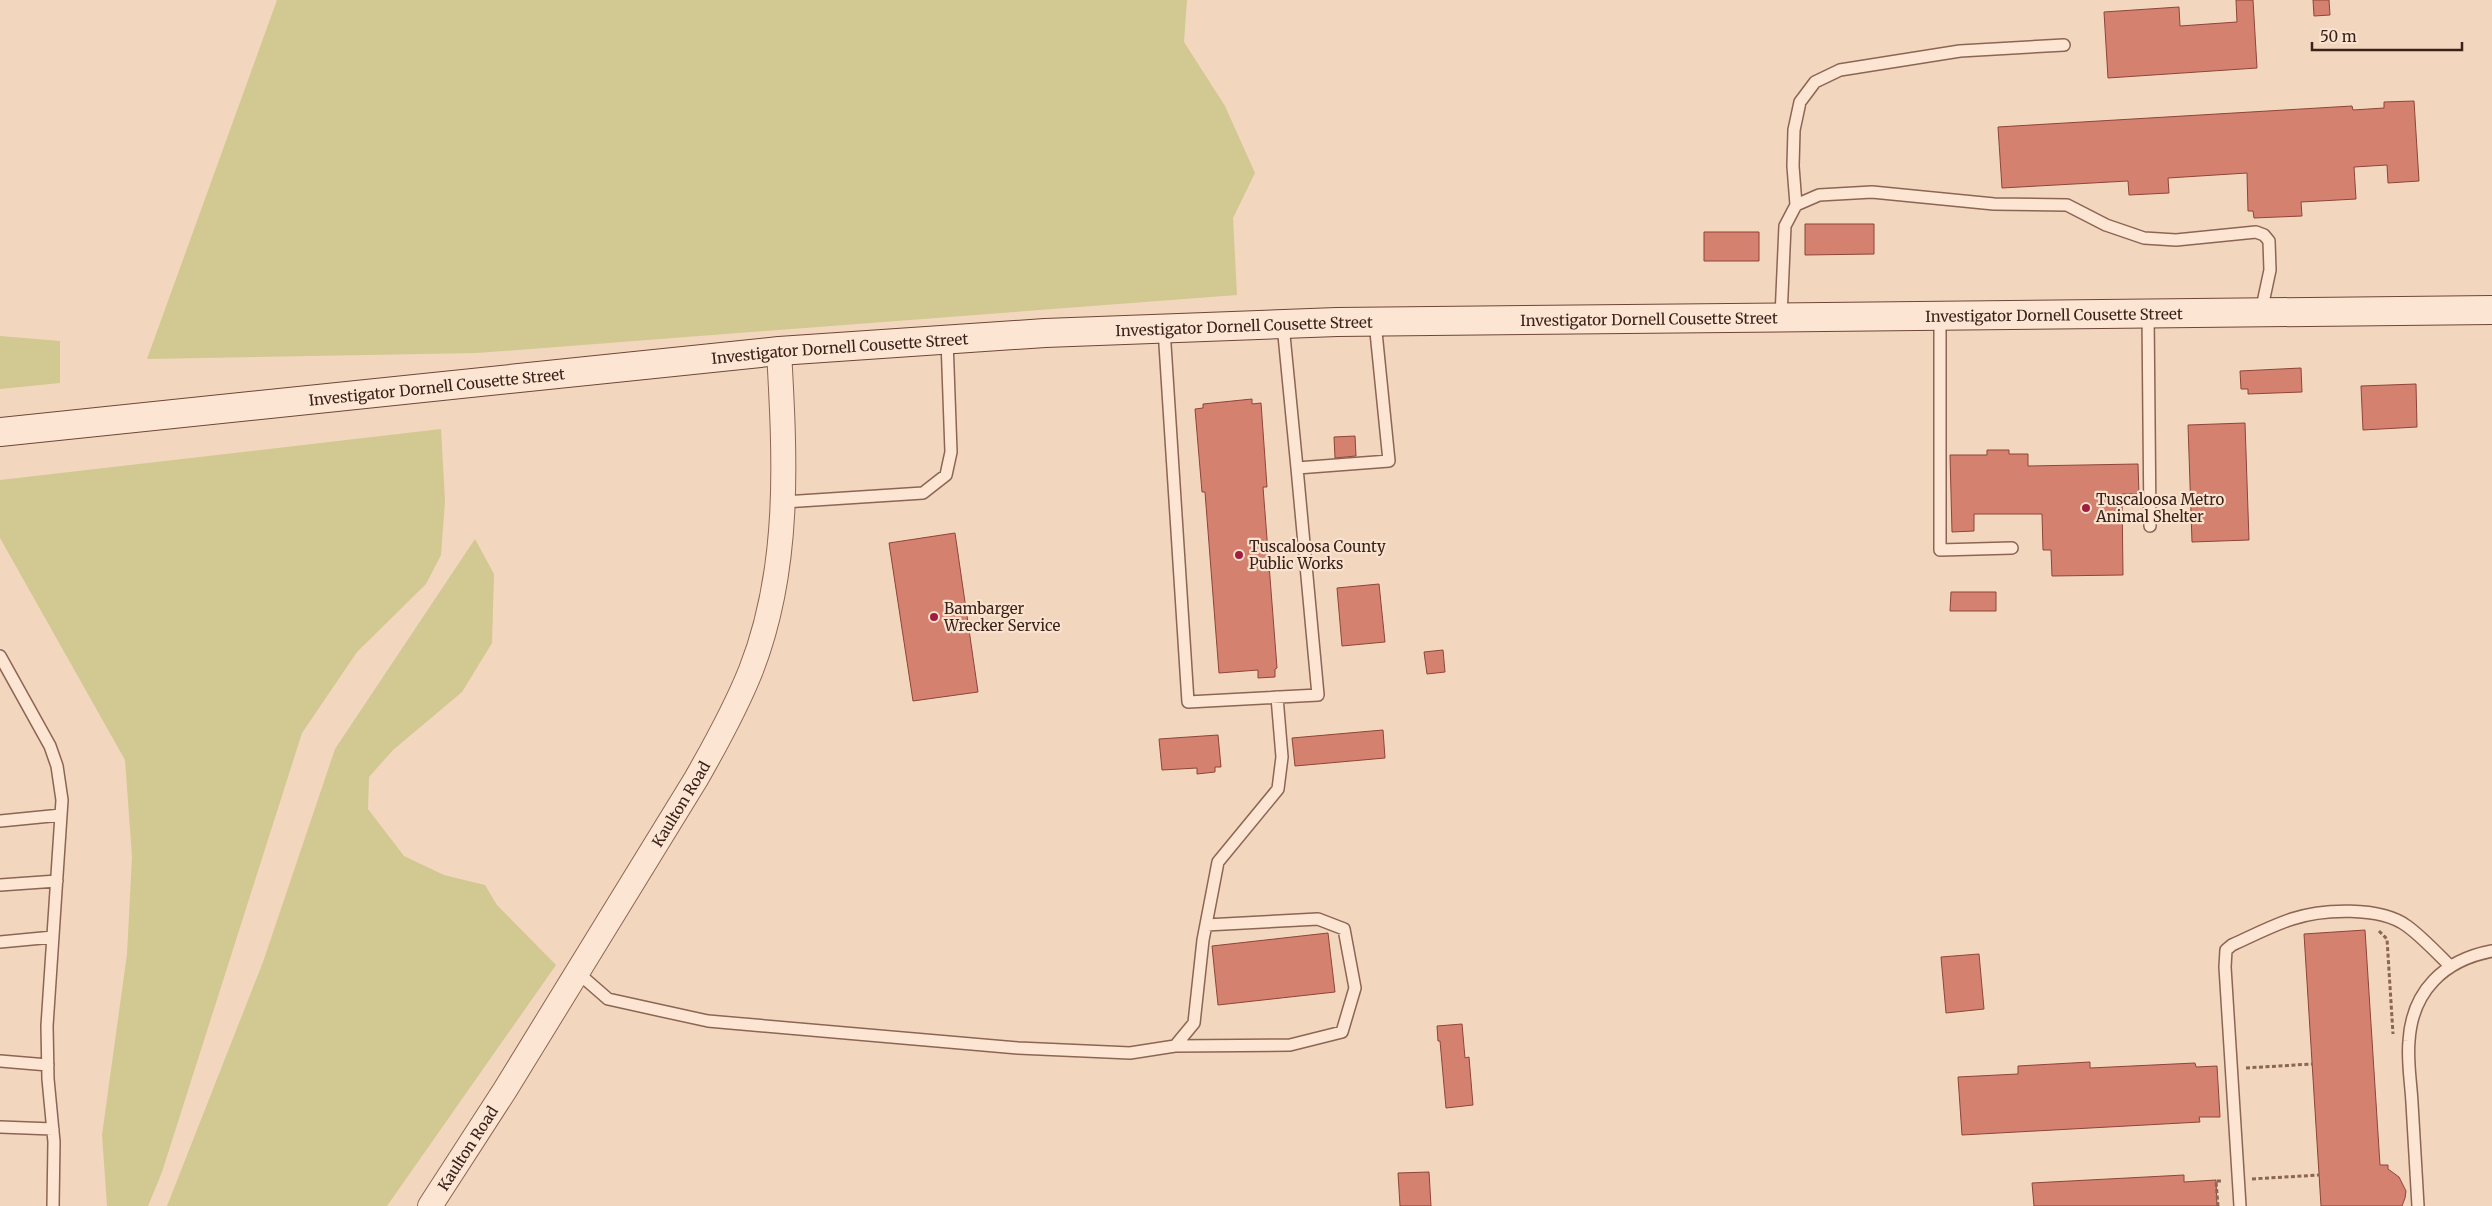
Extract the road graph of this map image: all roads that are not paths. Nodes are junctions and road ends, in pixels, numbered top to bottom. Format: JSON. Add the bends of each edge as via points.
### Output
{"nodes":[{"id":1,"x":2064,"y":45,"type":"dead end"},
{"id":2,"x":1796,"y":205,"type":"junction"},
{"id":3,"x":2261,"y":312,"type":"junction"},
{"id":4,"x":2148,"y":313,"type":"junction"},
{"id":5,"x":2486,"y":313,"type":"edge"},
{"id":6,"x":1940,"y":316,"type":"junction"},
{"id":7,"x":1781,"y":317,"type":"junction"},
{"id":8,"x":1376,"y":322,"type":"junction"},
{"id":9,"x":1283,"y":324,"type":"junction"},
{"id":10,"x":1164,"y":329,"type":"junction"},
{"id":11,"x":947,"y":340,"type":"junction"},
{"id":12,"x":779,"y":351,"type":"junction"},
{"id":13,"x":0,"y":432,"type":"edge"},
{"id":14,"x":1297,"y":468,"type":"junction"},
{"id":15,"x":784,"y":502,"type":"junction"},
{"id":16,"x":2150,"y":526,"type":"dead end"},
{"id":17,"x":2012,"y":548,"type":"dead end"},
{"id":18,"x":0,"y":656,"type":"edge"},
{"id":19,"x":1277,"y":697,"type":"junction"},
{"id":20,"x":61,"y":815,"type":"junction"},
{"id":21,"x":0,"y":821,"type":"edge"},
{"id":22,"x":57,"y":881,"type":"junction"},
{"id":23,"x":0,"y":885,"type":"edge"},
{"id":24,"x":1206,"y":925,"type":"junction"},
{"id":25,"x":53,"y":936,"type":"junction"},
{"id":26,"x":0,"y":942,"type":"edge"},
{"id":27,"x":2492,"y":951,"type":"edge"},
{"id":28,"x":2449,"y":965,"type":"junction"},
{"id":29,"x":577,"y":972,"type":"junction"},
{"id":30,"x":1175,"y":1046,"type":"junction"},
{"id":31,"x":0,"y":1061,"type":"edge"},
{"id":32,"x":48,"y":1065,"type":"junction"},
{"id":33,"x":0,"y":1127,"type":"edge"},
{"id":34,"x":53,"y":1130,"type":"junction"},
{"id":35,"x":52,"y":1206,"type":"edge"},
{"id":36,"x":430,"y":1206,"type":"edge"},
{"id":37,"x":2240,"y":1206,"type":"edge"},
{"id":38,"x":2418,"y":1206,"type":"edge"}],
"edges":[{"from":1,"to":2,"type":"lane","via":[[1960,52],[1840,70],[1815,82],[1800,102],[1794,130]]},
{"from":2,"to":3,"type":"lane","via":[[1819,195],[1872,192],[1994,204],[2068,205],[2106,225],[2144,238],[2176,240],[2256,232],[2269,241],[2270,270]]},
{"from":2,"to":7,"type":"lane","via":[[1785,226]]},
{"from":3,"to":4,"type":"main road","name":"Investigator Dornell Cousette Street"},
{"from":3,"to":5,"type":"main road","name":"Investigator Dornell Cousette Street"},
{"from":4,"to":6,"type":"main road","name":"Investigator Dornell Cousette Street"},
{"from":4,"to":16,"type":"lane"},
{"from":6,"to":7,"type":"main road","name":"Investigator Dornell Cousette Street"},
{"from":6,"to":17,"type":"lane","via":[[1940,550]]},
{"from":7,"to":8,"type":"main road","name":"Investigator Dornell Cousette Street"},
{"from":8,"to":9,"type":"main road","name":"Investigator Dornell Cousette Street"},
{"from":8,"to":14,"type":"lane","via":[[1389,461]]},
{"from":9,"to":10,"type":"main road","name":"Investigator Dornell Cousette Street"},
{"from":9,"to":14,"type":"lane"},
{"from":10,"to":11,"type":"main road","name":"Investigator Dornell Cousette Street"},
{"from":10,"to":19,"type":"lane","via":[[1188,702]]},
{"from":11,"to":12,"type":"main road","name":"Investigator Dornell Cousette Street"},
{"from":11,"to":15,"type":"lane","via":[[951,452],[946,475],[924,493]]},
{"from":12,"to":13,"type":"main road","name":"Investigator Dornell Cousette Street"},
{"from":12,"to":15,"type":"street","name":"Kaulton Road"},
{"from":14,"to":19,"type":"lane","via":[[1318,695]]},
{"from":15,"to":29,"type":"street","name":"Kaulton Road","via":[[772,599],[751,670],[720,737],[696,779]]},
{"from":18,"to":20,"type":"lane","via":[[50,746],[58,771]]},
{"from":19,"to":24,"type":"lane","via":[[1282,757],[1278,789],[1218,862]]},
{"from":20,"to":21,"type":"lane"},
{"from":20,"to":22,"type":"lane"},
{"from":22,"to":23,"type":"lane"},
{"from":22,"to":25,"type":"lane"},
{"from":24,"to":30,"type":"lane","via":[[1194,1023]]},
{"from":24,"to":30,"type":"lane","via":[[1318,919],[1344,929],[1355,988],[1342,1032],[1290,1045]]},
{"from":25,"to":26,"type":"lane"},
{"from":25,"to":32,"type":"lane","via":[[47,1026]]},
{"from":27,"to":28,"type":"lane"},
{"from":28,"to":37,"type":"lane","via":[[2406,925],[2386,916],[2364,912],[2327,913],[2293,919],[2226,950]]},
{"from":28,"to":38,"type":"lane","via":[[2430,983],[2415,1009],[2408,1041]]},
{"from":29,"to":30,"type":"lane","via":[[608,999],[708,1022],[1018,1048],[1130,1053]]},
{"from":29,"to":36,"type":"street","name":"Kaulton Road"},
{"from":31,"to":32,"type":"lane"},
{"from":32,"to":34,"type":"lane"},
{"from":33,"to":34,"type":"lane"},
{"from":34,"to":35,"type":"lane"}]}
